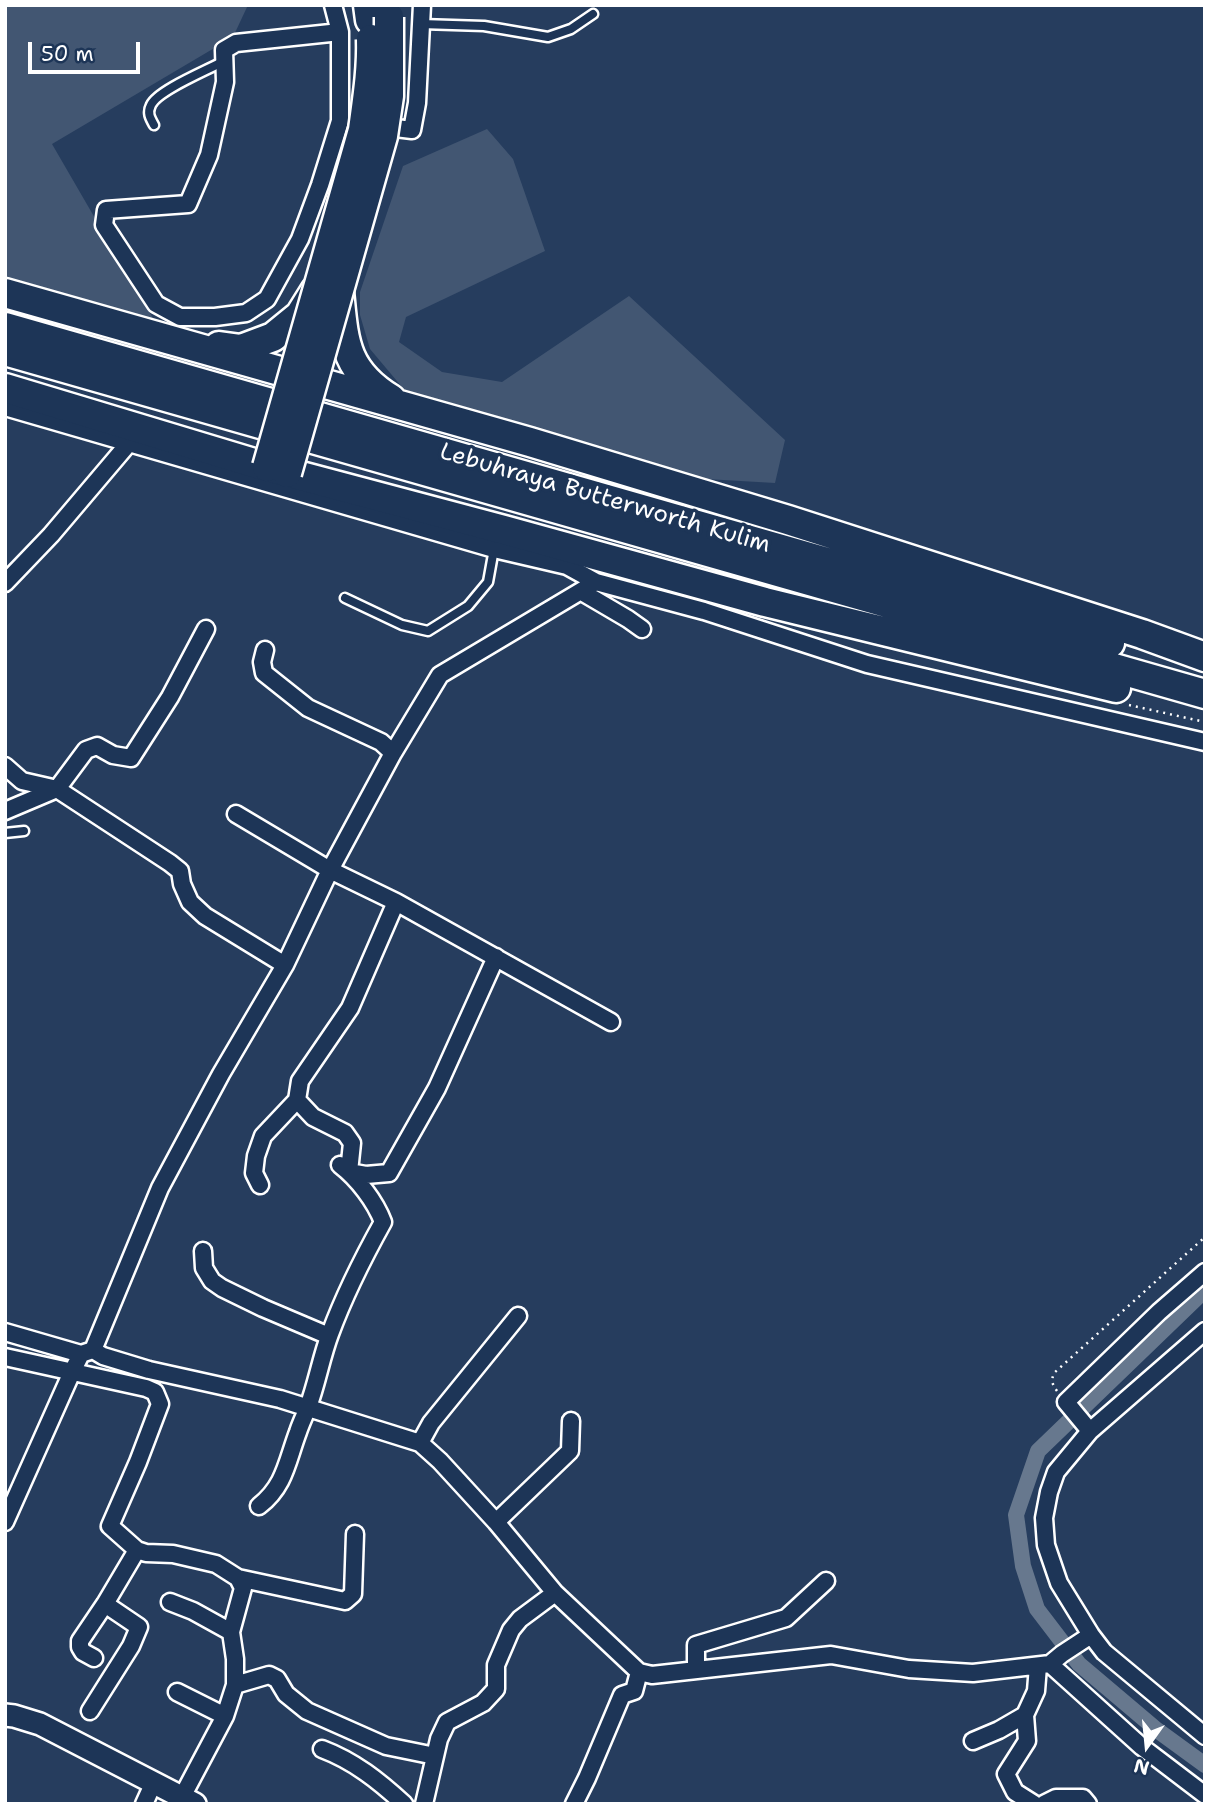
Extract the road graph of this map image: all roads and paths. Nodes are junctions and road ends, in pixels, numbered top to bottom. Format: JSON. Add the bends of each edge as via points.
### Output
{"nodes":[{"id":1,"x":333,"y":5,"type":"edge"},
{"id":2,"x":422,"y":5,"type":"edge"},
{"id":3,"x":378,"y":12,"type":"edge"},
{"id":4,"x":593,"y":14,"type":"dead end"},
{"id":5,"x":421,"y":24,"type":"junction"},
{"id":6,"x":340,"y":32,"type":"junction"},
{"id":7,"x":224,"y":61,"type":"junction"},
{"id":8,"x":340,"y":121,"type":"junction"},
{"id":9,"x":155,"y":125,"type":"dead end"},
{"id":10,"x":329,"y":288,"type":"junction"},
{"id":11,"x":5,"y":293,"type":"edge"},
{"id":12,"x":5,"y":327,"type":"edge"},
{"id":13,"x":167,"y":340,"type":"junction"},
{"id":14,"x":5,"y":351,"type":"edge"},
{"id":15,"x":303,"y":377,"type":"junction"},
{"id":16,"x":5,"y":388,"type":"edge"},
{"id":17,"x":403,"y":406,"type":"junction"},
{"id":18,"x":5,"y":407,"type":"edge"},
{"id":19,"x":129,"y":443,"type":"junction"},
{"id":20,"x":277,"y":470,"type":"junction"},
{"id":21,"x":495,"y":549,"type":"junction"},
{"id":22,"x":596,"y":582,"type":"junction"},
{"id":23,"x":5,"y":583,"type":"edge"},
{"id":24,"x":582,"y":592,"type":"junction"},
{"id":25,"x":345,"y":598,"type":"dead end"},
{"id":26,"x":206,"y":629,"type":"dead end"},
{"id":27,"x":642,"y":629,"type":"dead end"},
{"id":28,"x":265,"y":650,"type":"dead end"},
{"id":29,"x":1205,"y":657,"type":"edge"},
{"id":30,"x":1205,"y":670,"type":"edge"},
{"id":31,"x":1205,"y":694,"type":"edge"},
{"id":32,"x":1205,"y":706,"type":"edge"},
{"id":33,"x":1205,"y":742,"type":"edge"},
{"id":34,"x":393,"y":753,"type":"junction"},
{"id":35,"x":5,"y":766,"type":"edge"},
{"id":36,"x":57,"y":789,"type":"junction"},
{"id":37,"x":5,"y":811,"type":"edge"},
{"id":38,"x":236,"y":814,"type":"dead end"},
{"id":39,"x":24,"y":831,"type":"dead end"},
{"id":40,"x":5,"y":833,"type":"edge"},
{"id":41,"x":330,"y":870,"type":"junction"},
{"id":42,"x":396,"y":902,"type":"junction"},
{"id":43,"x":496,"y":957,"type":"junction"},
{"id":44,"x":285,"y":965,"type":"junction"},
{"id":45,"x":611,"y":1022,"type":"dead end"},
{"id":46,"x":297,"y":1100,"type":"junction"},
{"id":47,"x":344,"y":1168,"type":"junction"},
{"id":48,"x":260,"y":1185,"type":"dead end"},
{"id":49,"x":1205,"y":1237,"type":"edge"},
{"id":50,"x":203,"y":1251,"type":"dead end"},
{"id":51,"x":1205,"y":1272,"type":"edge"},
{"id":52,"x":518,"y":1316,"type":"dead end"},
{"id":53,"x":1205,"y":1331,"type":"edge"},
{"id":54,"x":5,"y":1332,"type":"edge"},
{"id":55,"x":329,"y":1336,"type":"junction"},
{"id":56,"x":87,"y":1352,"type":"junction"},
{"id":57,"x":5,"y":1357,"type":"edge"},
{"id":58,"x":72,"y":1372,"type":"junction"},
{"id":59,"x":1068,"y":1404,"type":"junction"},
{"id":60,"x":308,"y":1408,"type":"junction"},
{"id":61,"x":571,"y":1420,"type":"dead end"},
{"id":62,"x":1087,"y":1427,"type":"junction"},
{"id":63,"x":419,"y":1443,"type":"junction"},
{"id":64,"x":258,"y":1506,"type":"dead end"},
{"id":65,"x":5,"y":1522,"type":"edge"},
{"id":66,"x":496,"y":1522,"type":"junction"},
{"id":67,"x":355,"y":1534,"type":"dead end"},
{"id":68,"x":137,"y":1550,"type":"junction"},
{"id":69,"x":238,"y":1578,"type":"junction"},
{"id":70,"x":826,"y":1581,"type":"dead end"},
{"id":71,"x":555,"y":1593,"type":"junction"},
{"id":72,"x":170,"y":1602,"type":"dead end"},
{"id":73,"x":105,"y":1604,"type":"junction"},
{"id":74,"x":231,"y":1632,"type":"junction"},
{"id":75,"x":1086,"y":1638,"type":"junction"},
{"id":76,"x":94,"y":1658,"type":"dead end"},
{"id":77,"x":1050,"y":1661,"type":"junction"},
{"id":78,"x":284,"y":1664,"type":"dead end"},
{"id":79,"x":696,"y":1670,"type":"junction"},
{"id":80,"x":639,"y":1672,"type":"junction"},
{"id":81,"x":269,"y":1675,"type":"junction"},
{"id":82,"x":235,"y":1685,"type":"junction"},
{"id":83,"x":177,"y":1692,"type":"dead end"},
{"id":84,"x":90,"y":1711,"type":"dead end"},
{"id":85,"x":5,"y":1715,"type":"edge"},
{"id":86,"x":1025,"y":1715,"type":"junction"},
{"id":87,"x":225,"y":1716,"type":"junction"},
{"id":88,"x":1205,"y":1736,"type":"edge"},
{"id":89,"x":974,"y":1741,"type":"dead end"},
{"id":90,"x":323,"y":1749,"type":"dead end"},
{"id":91,"x":435,"y":1756,"type":"junction"},
{"id":92,"x":155,"y":1782,"type":"junction"},
{"id":93,"x":1205,"y":1795,"type":"edge"},
{"id":94,"x":189,"y":1800,"type":"edge"},
{"id":95,"x":144,"y":1804,"type":"edge"},
{"id":96,"x":404,"y":1804,"type":"edge"},
{"id":97,"x":424,"y":1804,"type":"edge"},
{"id":98,"x":574,"y":1804,"type":"edge"},
{"id":99,"x":1034,"y":1804,"type":"edge"},
{"id":100,"x":1044,"y":1804,"type":"edge"},
{"id":101,"x":1088,"y":1804,"type":"edge"}],
"edges":[{"from":1,"to":6,"type":"street"},
{"from":2,"to":5,"type":"street"},
{"from":3,"to":10,"type":"highway","bridge":true,"via":[[389,96],[383,136]]},
{"from":4,"to":5,"type":"lane","via":[[548,37],[484,26]]},
{"from":5,"to":8,"type":"street","via":[[412,130]]},
{"from":6,"to":7,"type":"street","via":[[236,43],[224,50]]},
{"from":6,"to":8,"type":"street"},
{"from":7,"to":8,"type":"street","via":[[225,82],[209,155],[188,204],[106,210],[104,225],[156,304],[180,317],[246,313],[267,299],[300,239]]},
{"from":7,"to":9,"type":"lane","via":[[161,94],[150,106],[149,116]]},
{"from":10,"to":13,"type":"highway","bridge":true,"via":[[273,337],[241,349]]},
{"from":10,"to":15,"type":"highway","bridge":true},
{"from":10,"to":17,"type":"highway","via":[[352,361],[374,388]]},
{"from":11,"to":13,"type":"highway"},
{"from":12,"to":30,"type":"highway","name":"Lebuhraya Butterworth Kulim"},
{"from":13,"to":15,"type":"highway"},
{"from":14,"to":31,"type":"highway","name":"Lebuhraya Butterworth Kulim"},
{"from":15,"to":17,"type":"highway"},
{"from":15,"to":20,"type":"highway","bridge":true},
{"from":16,"to":20,"type":"highway"},
{"from":17,"to":29,"type":"highway","via":[[789,520]]},
{"from":18,"to":19,"type":"street"},
{"from":19,"to":21,"type":"street"},
{"from":19,"to":23,"type":"street"},
{"from":20,"to":32,"type":"highway","via":[[765,602]]},
{"from":21,"to":22,"type":"street","via":[[566,566]]},
{"from":21,"to":25,"type":"lane","via":[[488,582],[468,606],[428,631],[402,625]]},
{"from":22,"to":24,"type":"street"},
{"from":22,"to":33,"type":"street","via":[[704,611],[867,664]]},
{"from":24,"to":27,"type":"street"},
{"from":24,"to":34,"type":"street","via":[[440,675]]},
{"from":26,"to":36,"type":"street","via":[[131,758],[97,746],[86,750]]},
{"from":28,"to":34,"type":"street","via":[[264,673],[307,708],[381,742]]},
{"from":34,"to":41,"type":"street"},
{"from":35,"to":36,"type":"street","via":[[22,781]]},
{"from":36,"to":37,"type":"street"},
{"from":36,"to":44,"type":"street","via":[[180,871],[190,902],[205,916]]},
{"from":38,"to":41,"type":"street"},
{"from":39,"to":40,"type":"lane"},
{"from":41,"to":42,"type":"street"},
{"from":41,"to":44,"type":"street"},
{"from":42,"to":43,"type":"street"},
{"from":42,"to":46,"type":"street","via":[[350,1008],[300,1081]]},
{"from":43,"to":45,"type":"street"},
{"from":43,"to":47,"type":"street","via":[[437,1088],[389,1173],[366,1175]]},
{"from":44,"to":56,"type":"street","via":[[160,1188]]},
{"from":46,"to":47,"type":"street","via":[[313,1117],[345,1133],[352,1143]]},
{"from":46,"to":48,"type":"street","via":[[263,1136],[254,1173]]},
{"from":47,"to":55,"type":"street","via":[[377,1208],[383,1223]]},
{"from":49,"to":59,"type":"path","via":[[1054,1373],[1052,1385]]},
{"from":50,"to":55,"type":"street","via":[[204,1268],[222,1288]]},
{"from":51,"to":59,"type":"street"},
{"from":52,"to":63,"type":"street"},
{"from":53,"to":62,"type":"street"},
{"from":54,"to":56,"type":"street"},
{"from":55,"to":60,"type":"street"},
{"from":56,"to":58,"type":"street"},
{"from":56,"to":60,"type":"street"},
{"from":57,"to":58,"type":"street"},
{"from":58,"to":65,"type":"street"},
{"from":58,"to":68,"type":"street","via":[[146,1388],[155,1392],[160,1404],[110,1526]]},
{"from":59,"to":62,"type":"street"},
{"from":60,"to":63,"type":"street"},
{"from":60,"to":64,"type":"street","via":[[278,1487]]},
{"from":61,"to":66,"type":"street","via":[[570,1451]]},
{"from":62,"to":75,"type":"street","via":[[1056,1472],[1044,1518],[1046,1545],[1059,1583]]},
{"from":63,"to":66,"type":"street"},
{"from":66,"to":71,"type":"street"},
{"from":67,"to":69,"type":"street","via":[[353,1594],[345,1601]]},
{"from":68,"to":69,"type":"street","via":[[216,1564]]},
{"from":68,"to":73,"type":"street"},
{"from":69,"to":74,"type":"street","via":[[243,1588]]},
{"from":70,"to":79,"type":"street","via":[[786,1618],[696,1645]]},
{"from":71,"to":80,"type":"street"},
{"from":71,"to":91,"type":"street","via":[[511,1630],[496,1665],[496,1689],[483,1703],[447,1722]]},
{"from":72,"to":74,"type":"street"},
{"from":73,"to":76,"type":"street","via":[[80,1641],[83,1652]]},
{"from":73,"to":84,"type":"street","via":[[139,1627]]},
{"from":74,"to":82,"type":"street"},
{"from":75,"to":77,"type":"street"},
{"from":75,"to":88,"type":"street"},
{"from":77,"to":79,"type":"street","via":[[974,1673],[909,1669],[831,1655]]},
{"from":77,"to":86,"type":"street"},
{"from":77,"to":93,"type":"street","via":[[1142,1747]]},
{"from":78,"to":81,"type":"street"},
{"from":79,"to":80,"type":"street"},
{"from":80,"to":98,"type":"street","via":[[634,1691],[622,1695]]},
{"from":81,"to":82,"type":"street"},
{"from":81,"to":91,"type":"street","via":[[307,1711],[386,1746]]},
{"from":82,"to":87,"type":"street"},
{"from":83,"to":87,"type":"street"},
{"from":85,"to":92,"type":"main road","via":[[40,1724]]},
{"from":86,"to":89,"type":"street"},
{"from":86,"to":99,"type":"street","via":[[1027,1741],[1006,1774],[1015,1792]]},
{"from":87,"to":94,"type":"street"},
{"from":90,"to":96,"type":"street","via":[[361,1768]]},
{"from":91,"to":97,"type":"street"},
{"from":92,"to":94,"type":"main road"},
{"from":92,"to":95,"type":"street"},
{"from":100,"to":101,"type":"street","via":[[1056,1798],[1083,1798]]}]}
